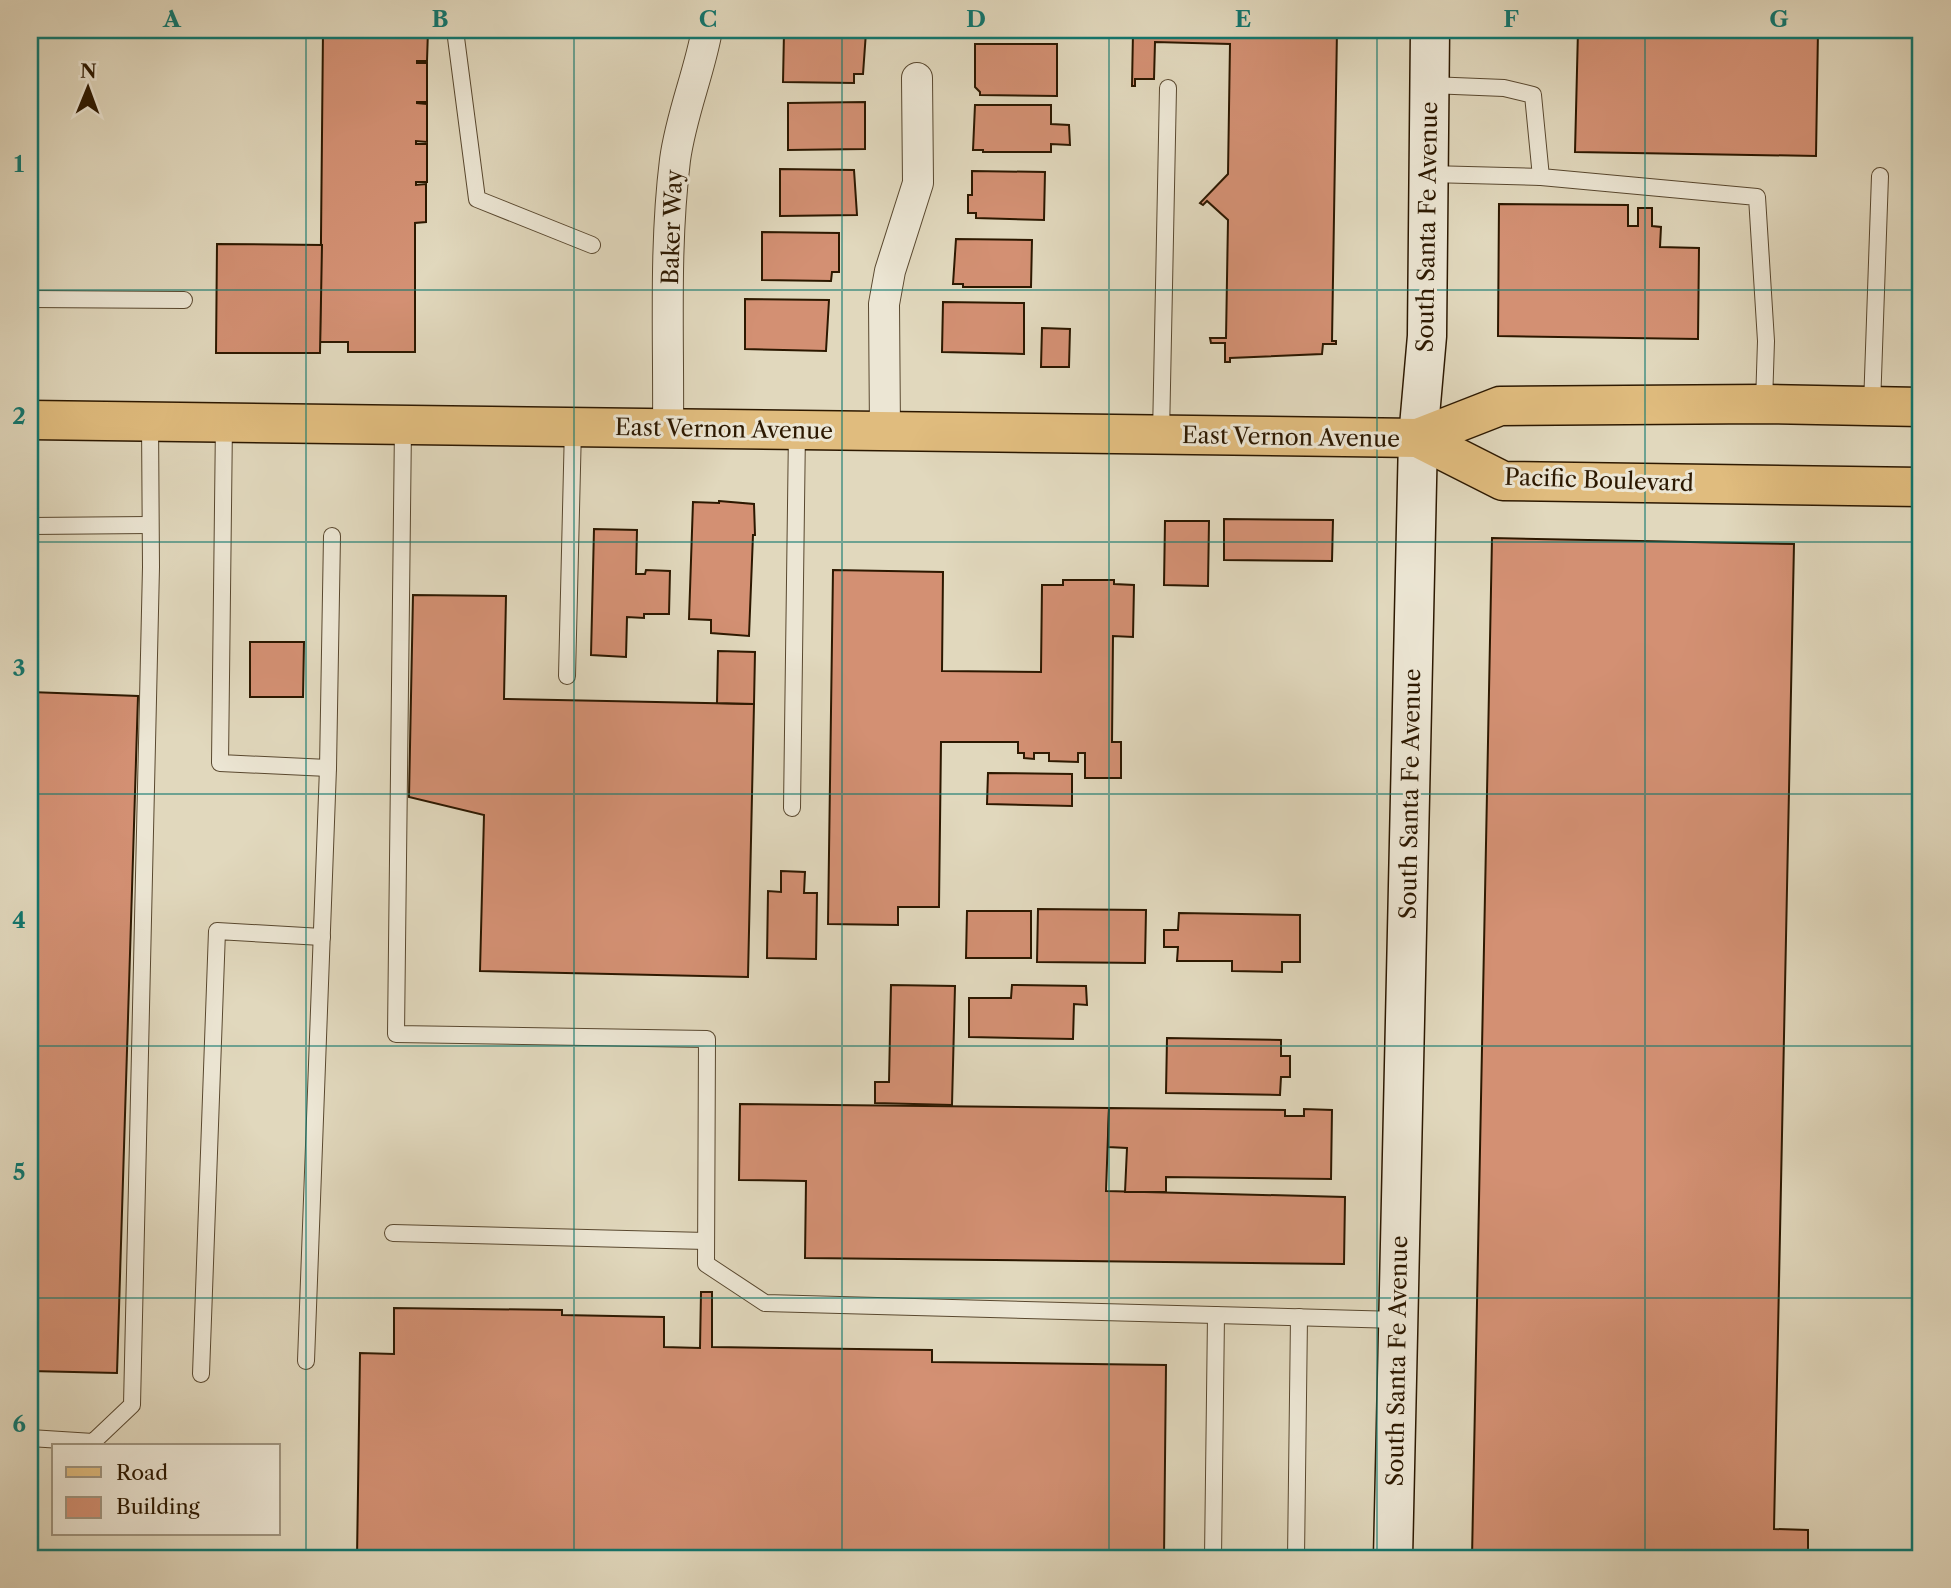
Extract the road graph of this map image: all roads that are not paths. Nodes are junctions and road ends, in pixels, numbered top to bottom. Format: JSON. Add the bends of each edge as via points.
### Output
{"nodes":[{"id":1,"x":455,"y":30,"type":"edge"},
{"id":2,"x":707,"y":30,"type":"edge"},
{"id":3,"x":1430,"y":30,"type":"edge"},
{"id":4,"x":917,"y":78,"type":"dead end"},
{"id":5,"x":1430,"y":85,"type":"junction"},
{"id":6,"x":1168,"y":88,"type":"dead end"},
{"id":7,"x":1429,"y":174,"type":"junction"},
{"id":8,"x":1881,"y":176,"type":"dead end"},
{"id":9,"x":1541,"y":177,"type":"junction"},
{"id":10,"x":592,"y":245,"type":"dead end"},
{"id":11,"x":30,"y":299,"type":"edge"},
{"id":12,"x":184,"y":300,"type":"dead end"},
{"id":13,"x":1763,"y":404,"type":"junction"},
{"id":14,"x":1872,"y":406,"type":"junction"},
{"id":15,"x":1921,"y":407,"type":"edge"},
{"id":16,"x":30,"y":420,"type":"edge"},
{"id":17,"x":150,"y":422,"type":"junction"},
{"id":18,"x":224,"y":422,"type":"junction"},
{"id":19,"x":403,"y":425,"type":"junction"},
{"id":20,"x":573,"y":427,"type":"junction"},
{"id":21,"x":668,"y":428,"type":"junction"},
{"id":22,"x":797,"y":430,"type":"junction"},
{"id":23,"x":885,"y":431,"type":"junction"},
{"id":24,"x":1161,"y":435,"type":"junction"},
{"id":25,"x":1418,"y":438,"type":"junction"},
{"id":26,"x":1921,"y":487,"type":"edge"},
{"id":27,"x":30,"y":526,"type":"edge"},
{"id":28,"x":149,"y":526,"type":"junction"},
{"id":29,"x":332,"y":536,"type":"dead end"},
{"id":30,"x":567,"y":676,"type":"dead end"},
{"id":31,"x":328,"y":768,"type":"junction"},
{"id":32,"x":792,"y":808,"type":"dead end"},
{"id":33,"x":321,"y":937,"type":"junction"},
{"id":34,"x":393,"y":1233,"type":"dead end"},
{"id":35,"x":706,"y":1241,"type":"junction"},
{"id":36,"x":1216,"y":1315,"type":"junction"},
{"id":37,"x":1299,"y":1317,"type":"junction"},
{"id":38,"x":1398,"y":1320,"type":"junction"},
{"id":39,"x":306,"y":1361,"type":"dead end"},
{"id":40,"x":201,"y":1374,"type":"dead end"},
{"id":41,"x":30,"y":1438,"type":"edge"},
{"id":42,"x":1921,"y":1517,"type":"edge"},
{"id":43,"x":1213,"y":1558,"type":"edge"},
{"id":44,"x":1296,"y":1558,"type":"edge"},
{"id":45,"x":1393,"y":1558,"type":"edge"},
{"id":46,"x":1920,"y":1558,"type":"edge"}],
"edges":[{"from":1,"to":10,"type":"lane","via":[[477,199]]},
{"from":2,"to":21,"type":"street","name":"Baker Way","via":[[675,159]]},
{"from":3,"to":5,"type":"main road","name":"South Santa Fe Avenue"},
{"from":4,"to":23,"type":"street","via":[[918,183],[884,304]]},
{"from":5,"to":7,"type":"main road","name":"South Santa Fe Avenue"},
{"from":5,"to":9,"type":"lane","via":[[1504,88],[1533,95]]},
{"from":6,"to":24,"type":"lane"},
{"from":7,"to":9,"type":"lane"},
{"from":7,"to":25,"type":"main road","name":"South Santa Fe Avenue","via":[[1427,336]]},
{"from":8,"to":14,"type":"lane"},
{"from":9,"to":13,"type":"lane","via":[[1757,197],[1766,341]]},
{"from":11,"to":12,"type":"lane"},
{"from":13,"to":14,"type":"main road"},
{"from":13,"to":25,"type":"main road","via":[[1500,406]]},
{"from":14,"to":15,"type":"main road"},
{"from":16,"to":17,"type":"main road","name":"East Vernon Avenue"},
{"from":17,"to":18,"type":"main road","name":"East Vernon Avenue"},
{"from":17,"to":28,"type":"lane"},
{"from":18,"to":19,"type":"main road","name":"East Vernon Avenue"},
{"from":18,"to":31,"type":"lane","via":[[220,763]]},
{"from":19,"to":20,"type":"main road","name":"East Vernon Avenue"},
{"from":19,"to":35,"type":"lane","via":[[396,1034],[707,1039]]},
{"from":20,"to":21,"type":"main road","name":"East Vernon Avenue"},
{"from":20,"to":30,"type":"lane"},
{"from":21,"to":22,"type":"main road","name":"East Vernon Avenue"},
{"from":22,"to":23,"type":"main road","name":"East Vernon Avenue"},
{"from":22,"to":32,"type":"lane"},
{"from":23,"to":24,"type":"main road","name":"East Vernon Avenue"},
{"from":24,"to":25,"type":"main road","name":"East Vernon Avenue"},
{"from":25,"to":26,"type":"main road","name":"Pacific Boulevard","via":[[1503,481]]},
{"from":25,"to":38,"type":"main road","name":"South Santa Fe Avenue"},
{"from":27,"to":28,"type":"lane"},
{"from":28,"to":41,"type":"lane","via":[[132,1405],[93,1442]]},
{"from":29,"to":31,"type":"lane"},
{"from":31,"to":33,"type":"lane"},
{"from":33,"to":39,"type":"lane"},
{"from":33,"to":40,"type":"lane","via":[[217,931]]},
{"from":34,"to":35,"type":"lane"},
{"from":35,"to":36,"type":"lane","via":[[706,1265],[765,1303]]},
{"from":36,"to":37,"type":"lane"},
{"from":36,"to":43,"type":"lane"},
{"from":37,"to":38,"type":"lane"},
{"from":37,"to":44,"type":"lane"},
{"from":38,"to":45,"type":"main road","name":"South Santa Fe Avenue"},
{"from":42,"to":46,"type":"lane"}]}
